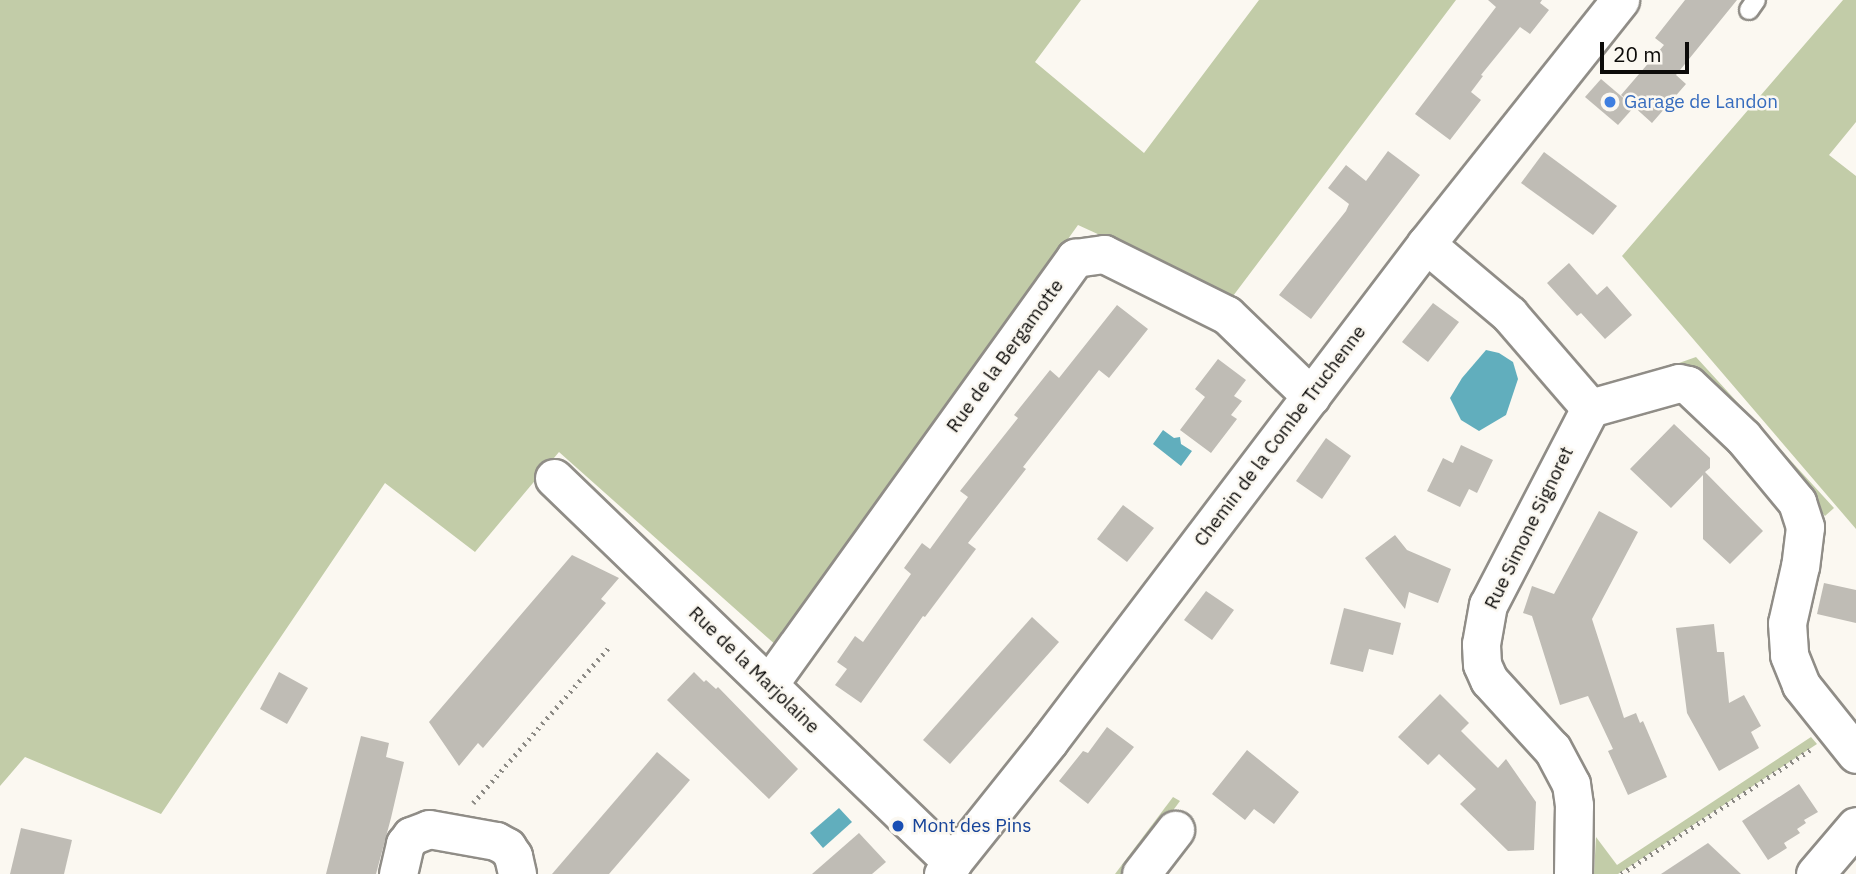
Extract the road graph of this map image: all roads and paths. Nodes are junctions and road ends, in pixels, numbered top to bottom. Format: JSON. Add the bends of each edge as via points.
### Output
{"nodes":[{"id":1,"x":1620,"y":0,"type":"edge"},
{"id":2,"x":1426,"y":244,"type":"junction"},
{"id":3,"x":1311,"y":396,"type":"junction"},
{"id":4,"x":1590,"y":408,"type":"junction"},
{"id":5,"x":554,"y":478,"type":"dead end"},
{"id":6,"x":608,"y":648,"type":"dead end"},
{"id":7,"x":769,"y":684,"type":"junction"},
{"id":8,"x":1821,"y":743,"type":"dead end"},
{"id":9,"x":1856,"y":754,"type":"edge"},
{"id":10,"x":1856,"y":826,"type":"edge"},
{"id":11,"x":1175,"y":830,"type":"dead end"},
{"id":12,"x":454,"y":833,"type":"junction"},
{"id":13,"x":948,"y":869,"type":"edge"},
{"id":14,"x":398,"y":874,"type":"edge"},
{"id":15,"x":517,"y":874,"type":"edge"},
{"id":16,"x":1140,"y":874,"type":"edge"},
{"id":17,"x":1573,"y":874,"type":"edge"},
{"id":18,"x":1620,"y":874,"type":"edge"},
{"id":19,"x":1815,"y":874,"type":"edge"}],
"edges":[{"from":1,"to":2,"type":"street","name":"Chemin de la Combe Truchenne"},
{"from":2,"to":3,"type":"street","name":"Chemin de la Combe Truchenne"},
{"from":2,"to":4,"type":"street","via":[[1509,313]]},
{"from":3,"to":7,"type":"street","name":"Rue de la Bergamotte","via":[[1227,314],[1104,254],[1075,258]]},
{"from":3,"to":13,"type":"street","name":"Chemin de la Combe Truchenne"},
{"from":4,"to":9,"type":"street","via":[[1679,383],[1688,385],[1744,436],[1797,502],[1805,527],[1787,623],[1789,655],[1801,685]]},
{"from":4,"to":17,"type":"street","name":"Rue Simone Signoret","via":[[1489,605],[1481,644],[1489,680],[1552,749],[1571,784]]},
{"from":5,"to":7,"type":"street","name":"Rue de la Marjolaine"},
{"from":6,"to":12,"type":"path","via":[[461,816]]},
{"from":7,"to":13,"type":"street","name":"Rue de la Marjolaine"},
{"from":8,"to":18,"type":"path"},
{"from":10,"to":19,"type":"street"},
{"from":11,"to":16,"type":"street"},
{"from":12,"to":14,"type":"street","via":[[429,829],[411,836]]},
{"from":12,"to":15,"type":"street","via":[[507,847]]}]}
